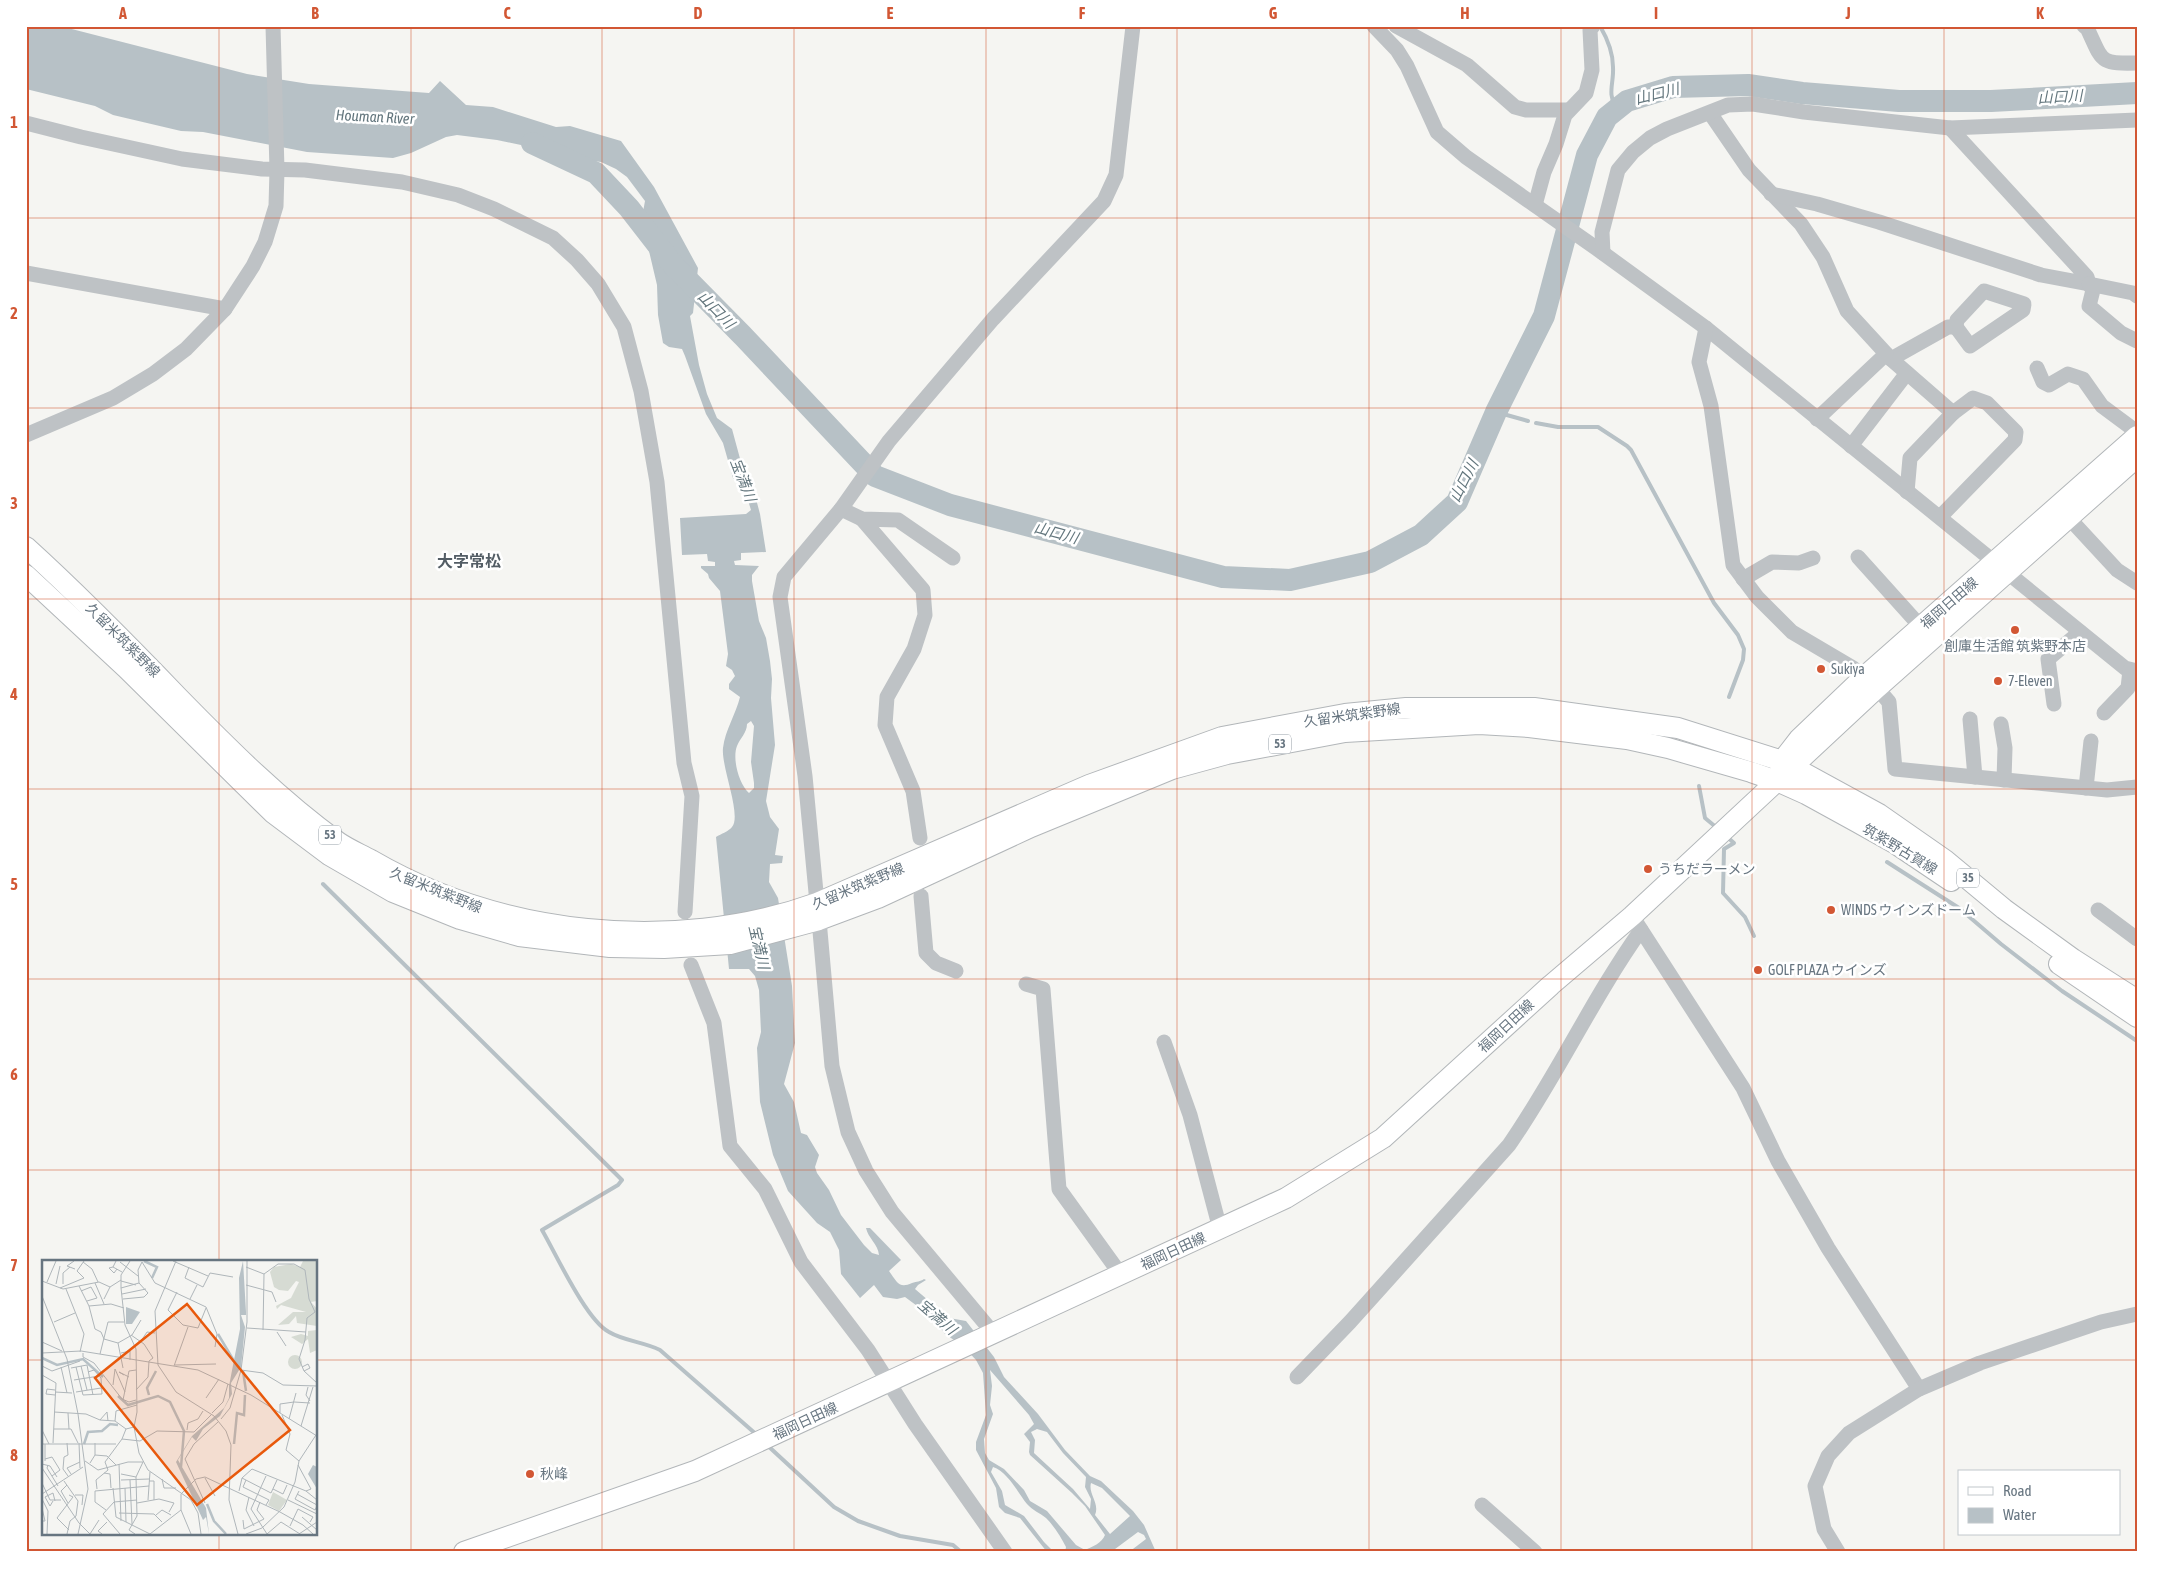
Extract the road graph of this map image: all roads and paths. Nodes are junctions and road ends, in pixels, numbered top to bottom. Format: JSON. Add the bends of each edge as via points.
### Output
{"nodes":[{"id":1,"x":273,"y":26,"type":"edge"},
{"id":2,"x":1132,"y":26,"type":"edge"},
{"id":3,"x":1374,"y":26,"type":"edge"},
{"id":4,"x":1396,"y":26,"type":"edge"},
{"id":5,"x":1593,"y":26,"type":"edge"},
{"id":6,"x":2086,"y":27,"type":"edge"},
{"id":7,"x":2137,"y":63,"type":"edge"},
{"id":8,"x":1569,"y":110,"type":"junction"},
{"id":9,"x":1710,"y":112,"type":"junction"},
{"id":10,"x":2137,"y":120,"type":"edge"},
{"id":11,"x":26,"y":123,"type":"edge"},
{"id":12,"x":1950,"y":128,"type":"junction"},
{"id":13,"x":277,"y":164,"type":"junction"},
{"id":14,"x":1771,"y":194,"type":"junction"},
{"id":15,"x":1540,"y":208,"type":"junction"},
{"id":16,"x":1599,"y":250,"type":"junction"},
{"id":17,"x":26,"y":272,"type":"edge"},
{"id":18,"x":2089,"y":284,"type":"junction"},
{"id":19,"x":2137,"y":296,"type":"edge"},
{"id":20,"x":224,"y":309,"type":"junction"},
{"id":21,"x":1956,"y":326,"type":"dead end"},
{"id":22,"x":1706,"y":328,"type":"junction"},
{"id":23,"x":2137,"y":341,"type":"edge"},
{"id":24,"x":1888,"y":357,"type":"junction"},
{"id":25,"x":2037,"y":368,"type":"dead end"},
{"id":26,"x":1907,"y":373,"type":"junction"},
{"id":27,"x":1953,"y":414,"type":"junction"},
{"id":28,"x":1817,"y":419,"type":"junction"},
{"id":29,"x":2137,"y":432,"type":"edge"},
{"id":30,"x":26,"y":435,"type":"edge"},
{"id":31,"x":2137,"y":436,"type":"edge"},
{"id":32,"x":1851,"y":446,"type":"junction"},
{"id":33,"x":2137,"y":457,"type":"edge"},
{"id":34,"x":1907,"y":492,"type":"junction"},
{"id":35,"x":842,"y":506,"type":"junction"},
{"id":36,"x":2068,"y":516,"type":"junction"},
{"id":37,"x":1940,"y":517,"type":"junction"},
{"id":38,"x":862,"y":519,"type":"junction"},
{"id":39,"x":26,"y":547,"type":"edge"},
{"id":40,"x":1858,"y":557,"type":"dead end"},
{"id":41,"x":954,"y":558,"type":"dead end"},
{"id":42,"x":1813,"y":558,"type":"dead end"},
{"id":43,"x":2001,"y":568,"type":"junction"},
{"id":44,"x":26,"y":575,"type":"edge"},
{"id":45,"x":1743,"y":579,"type":"junction"},
{"id":46,"x":2137,"y":583,"type":"edge"},
{"id":47,"x":1921,"y":627,"type":"junction"},
{"id":48,"x":2080,"y":632,"type":"junction"},
{"id":49,"x":2134,"y":670,"type":"edge"},
{"id":50,"x":1871,"y":683,"type":"junction"},
{"id":51,"x":2054,"y":704,"type":"dead end"},
{"id":52,"x":2104,"y":713,"type":"dead end"},
{"id":53,"x":1970,"y":719,"type":"dead end"},
{"id":54,"x":2000,"y":724,"type":"dead end"},
{"id":55,"x":2091,"y":741,"type":"dead end"},
{"id":56,"x":1788,"y":764,"type":"junction"},
{"id":57,"x":1975,"y":777,"type":"junction"},
{"id":58,"x":2004,"y":780,"type":"junction"},
{"id":59,"x":1777,"y":781,"type":"junction"},
{"id":60,"x":2137,"y":787,"type":"edge"},
{"id":61,"x":2086,"y":788,"type":"junction"},
{"id":62,"x":920,"y":838,"type":"dead end"},
{"id":63,"x":921,"y":896,"type":"dead end"},
{"id":64,"x":2098,"y":910,"type":"dead end"},
{"id":65,"x":685,"y":912,"type":"dead end"},
{"id":66,"x":813,"y":913,"type":"junction"},
{"id":67,"x":1636,"y":923,"type":"junction"},
{"id":68,"x":729,"y":935,"type":"junction"},
{"id":69,"x":2137,"y":939,"type":"edge"},
{"id":70,"x":691,"y":965,"type":"dead end"},
{"id":71,"x":956,"y":971,"type":"dead end"},
{"id":72,"x":1026,"y":984,"type":"dead end"},
{"id":73,"x":2137,"y":1004,"type":"edge"},
{"id":74,"x":1164,"y":1042,"type":"dead end"},
{"id":75,"x":1220,"y":1228,"type":"junction"},
{"id":76,"x":1121,"y":1275,"type":"junction"},
{"id":77,"x":2137,"y":1314,"type":"edge"},
{"id":78,"x":990,"y":1336,"type":"junction"},
{"id":79,"x":1297,"y":1376,"type":"dead end"},
{"id":80,"x":894,"y":1380,"type":"junction"},
{"id":81,"x":1919,"y":1389,"type":"junction"},
{"id":82,"x":1482,"y":1505,"type":"dead end"},
{"id":83,"x":464,"y":1552,"type":"edge"},
{"id":84,"x":1005,"y":1552,"type":"edge"},
{"id":85,"x":1534,"y":1552,"type":"edge"},
{"id":86,"x":1838,"y":1552,"type":"edge"}],
"edges":[{"from":1,"to":13,"type":"street"},
{"from":2,"to":35,"type":"street","via":[[1116,175],[1104,201],[993,319],[889,441]]},
{"from":3,"to":15,"type":"street","via":[[1407,66],[1438,132],[1466,157]]},
{"from":4,"to":8,"type":"street","via":[[1467,65],[1515,107]]},
{"from":5,"to":8,"type":"street","via":[[1590,30],[1592,70],[1586,93]]},
{"from":6,"to":7,"type":"street","via":[[2102,59],[2112,64]]},
{"from":8,"to":15,"type":"street","via":[[1544,172]]},
{"from":9,"to":12,"type":"street","via":[[1728,105],[1753,104]]},
{"from":9,"to":14,"type":"street","via":[[1749,170]]},
{"from":9,"to":16,"type":"street","via":[[1650,138],[1618,170]]},
{"from":10,"to":12,"type":"street"},
{"from":11,"to":13,"type":"street","via":[[182,160]]},
{"from":12,"to":18,"type":"street","via":[[2087,277]]},
{"from":13,"to":20,"type":"street","via":[[276,206],[265,242],[254,266]]},
{"from":13,"to":65,"type":"street","via":[[402,182],[494,209],[553,238],[598,284],[624,327],[641,391],[657,482],[684,763],[692,796]]},
{"from":14,"to":18,"type":"street","via":[[1879,222],[2041,274]]},
{"from":14,"to":24,"type":"street","via":[[1801,224],[1824,257],[1847,311]]},
{"from":15,"to":16,"type":"street"},
{"from":16,"to":22,"type":"street"},
{"from":17,"to":20,"type":"street"},
{"from":18,"to":19,"type":"street"},
{"from":18,"to":23,"type":"street","via":[[2093,290],[2089,306],[2121,333]]},
{"from":20,"to":30,"type":"street","via":[[186,349],[153,374],[113,398]]},
{"from":21,"to":24,"type":"street"},
{"from":22,"to":28,"type":"street"},
{"from":22,"to":45,"type":"street","via":[[1699,362],[1711,406],[1733,565]]},
{"from":24,"to":26,"type":"street"},
{"from":24,"to":28,"type":"street"},
{"from":25,"to":29,"type":"street","via":[[2043,382],[2049,384],[2068,374],[2083,379],[2102,406]]},
{"from":26,"to":27,"type":"street"},
{"from":26,"to":32,"type":"street"},
{"from":27,"to":34,"type":"street","via":[[1910,458]]},
{"from":27,"to":37,"type":"street","via":[[1973,398],[1987,403],[2016,432],[2015,440]]},
{"from":28,"to":32,"type":"street"},
{"from":31,"to":43,"type":"main road","name":"福岡日田線"},
{"from":32,"to":34,"type":"street"},
{"from":33,"to":36,"type":"main road","name":"福岡日田線"},
{"from":34,"to":37,"type":"street"},
{"from":35,"to":38,"type":"street"},
{"from":35,"to":66,"type":"street","via":[[784,577],[780,598],[805,776]]},
{"from":36,"to":43,"type":"main road","name":"福岡日田線"},
{"from":36,"to":46,"type":"street","via":[[2117,570]]},
{"from":37,"to":43,"type":"street"},
{"from":38,"to":41,"type":"street","via":[[898,520]]},
{"from":38,"to":62,"type":"street","via":[[923,590],[925,615],[914,648],[887,697],[885,725],[912,791]]},
{"from":39,"to":68,"type":"main road","name":"久留米筑紫野線","number":"53","via":[[281,797],[340,842],[402,878],[466,905],[524,920],[614,932]]},
{"from":40,"to":47,"type":"street"},
{"from":42,"to":45,"type":"street","via":[[1799,562],[1772,562]]},
{"from":43,"to":47,"type":"main road","name":"福岡日田線"},
{"from":43,"to":48,"type":"street"},
{"from":43,"to":50,"type":"main road","name":"福岡日田線"},
{"from":44,"to":68,"type":"main road","name":"久留米筑紫野線","number":"53","via":[[273,813],[329,855],[393,892],[460,919],[519,936],[556,942],[610,948],[664,948]]},
{"from":45,"to":50,"type":"street","via":[[1792,632],[1853,668]]},
{"from":47,"to":50,"type":"main road","name":"福岡日田線"},
{"from":48,"to":49,"type":"street","via":[[2125,668]]},
{"from":48,"to":51,"type":"street","via":[[2048,659]]},
{"from":49,"to":52,"type":"street","via":[[2128,688]]},
{"from":50,"to":56,"type":"main road","name":"福岡日田線"},
{"from":50,"to":57,"type":"street","via":[[1889,702],[1895,769]]},
{"from":53,"to":57,"type":"street"},
{"from":54,"to":58,"type":"street","via":[[2005,748]]},
{"from":55,"to":61,"type":"street"},
{"from":56,"to":59,"type":"main road","name":"福岡日田線"},
{"from":56,"to":66,"type":"main road","name":"久留米筑紫野線","number":"53","via":[[1678,728],[1534,708],[1406,708],[1345,714],[1222,737],[1164,756],[1081,788]]},
{"from":56,"to":73,"type":"main road","name":"筑紫野古賀線","number":"35","via":[[1886,819]]},
{"from":57,"to":58,"type":"street"},
{"from":58,"to":61,"type":"street"},
{"from":59,"to":66,"type":"main road","name":"久留米筑紫野線","number":"53","via":[[1668,748],[1586,733],[1480,724],[1345,732],[1227,754],[1172,769],[1031,827],[878,898]]},
{"from":59,"to":67,"type":"main road","name":"福岡日田線"},
{"from":59,"to":73,"type":"main road","name":"筑紫野古賀線","number":"35","via":[[1865,827],[1942,874],[2081,981]]},
{"from":60,"to":61,"type":"street"},
{"from":63,"to":71,"type":"street","via":[[926,953],[936,963]]},
{"from":64,"to":69,"type":"street"},
{"from":66,"to":68,"type":"main road","name":"久留米筑紫野線","number":"53"},
{"from":66,"to":78,"type":"street","via":[[832,1066],[848,1132],[866,1171],[892,1212]]},
{"from":67,"to":75,"type":"main road","name":"福岡日田線","via":[[1551,984],[1383,1138],[1286,1198]]},
{"from":67,"to":79,"type":"street","via":[[1612,971],[1509,1145],[1350,1322]]},
{"from":67,"to":81,"type":"street","via":[[1743,1088],[1778,1160],[1828,1248]]},
{"from":70,"to":80,"type":"street","via":[[714,1023],[730,1146],[765,1189],[802,1262]]},
{"from":72,"to":76,"type":"street","via":[[1043,989],[1059,1189]]},
{"from":74,"to":75,"type":"street","via":[[1190,1115]]},
{"from":75,"to":76,"type":"main road","name":"福岡日田線"},
{"from":76,"to":78,"type":"main road","name":"福岡日田線"},
{"from":77,"to":81,"type":"street","via":[[2101,1322],[1989,1360]]},
{"from":78,"to":80,"type":"main road","name":"福岡日田線"},
{"from":80,"to":83,"type":"main road","name":"福岡日田線","via":[[694,1471]]},
{"from":80,"to":84,"type":"street","via":[[915,1424]]},
{"from":81,"to":86,"type":"street","via":[[1848,1433],[1828,1456],[1816,1486],[1824,1529]]},
{"from":82,"to":85,"type":"street"}]}
